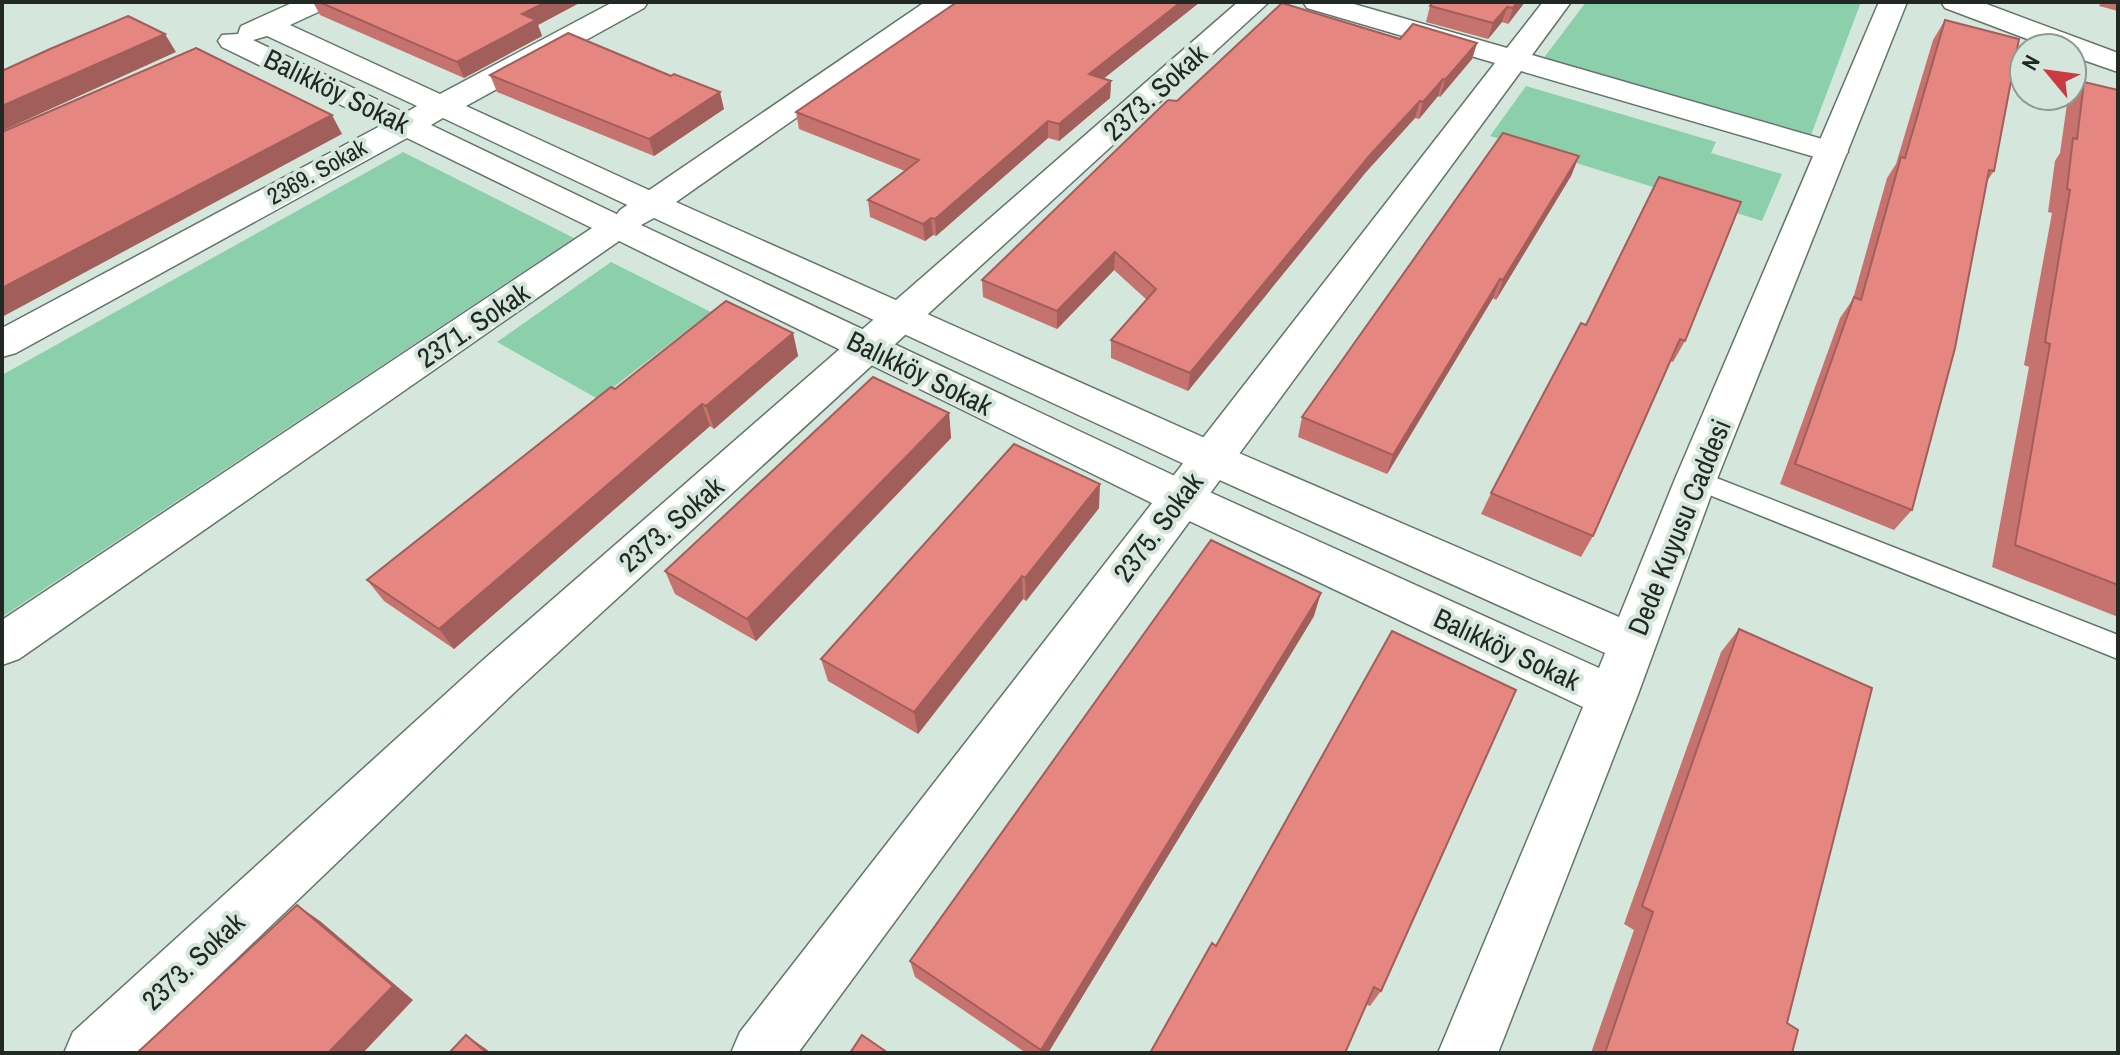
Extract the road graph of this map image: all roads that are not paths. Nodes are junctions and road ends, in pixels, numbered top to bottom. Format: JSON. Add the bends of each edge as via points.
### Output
{"nodes":[{"id":1,"x":317,"y":2,"type":"edge"},
{"id":2,"x":634,"y":2,"type":"edge"},
{"id":3,"x":943,"y":2,"type":"edge"},
{"id":4,"x":1255,"y":2,"type":"edge"},
{"id":5,"x":1317,"y":2,"type":"edge"},
{"id":6,"x":1557,"y":2,"type":"edge"},
{"id":7,"x":1893,"y":2,"type":"edge"},
{"id":8,"x":1955,"y":2,"type":"edge"},
{"id":9,"x":1998,"y":2,"type":"edge"},
{"id":10,"x":267,"y":25,"type":"junction"},
{"id":11,"x":232,"y":41,"type":"junction"},
{"id":12,"x":2118,"y":47,"type":"edge"},
{"id":13,"x":203,"y":54,"type":"edge"},
{"id":14,"x":1515,"y":61,"type":"junction"},
{"id":15,"x":2118,"y":63,"type":"edge"},
{"id":16,"x":440,"y":105,"type":"junction"},
{"id":17,"x":405,"y":124,"type":"junction"},
{"id":18,"x":1832,"y":152,"type":"junction"},
{"id":19,"x":652,"y":204,"type":"junction"},
{"id":20,"x":617,"y":227,"type":"junction"},
{"id":21,"x":886,"y":334,"type":"junction"},
{"id":22,"x":2,"y":344,"type":"edge"},
{"id":23,"x":1210,"y":458,"type":"junction"},
{"id":24,"x":1696,"y":479,"type":"junction"},
{"id":25,"x":1179,"y":497,"type":"junction"},
{"id":26,"x":1632,"y":644,"type":"junction"},
{"id":27,"x":2,"y":645,"type":"edge"},
{"id":28,"x":2118,"y":647,"type":"edge"},
{"id":29,"x":1612,"y":697,"type":"junction"},
{"id":30,"x":94,"y":1053,"type":"edge"},
{"id":31,"x":761,"y":1053,"type":"edge"},
{"id":32,"x":1468,"y":1053,"type":"edge"}],
"edges":[{"from":1,"to":10,"type":"street"},
{"from":2,"to":16,"type":"street","name":"2369. Sokak"},
{"from":3,"to":19,"type":"street","name":"2371. Sokak"},
{"from":4,"to":21,"type":"street","name":"2373. Sokak"},
{"from":5,"to":14,"type":"street"},
{"from":6,"to":14,"type":"street","name":"2375. Sokak"},
{"from":7,"to":18,"type":"street","name":"Dede Kuyusu Caddesi"},
{"from":8,"to":15,"type":"street"},
{"from":9,"to":12,"type":"street"},
{"from":10,"to":11,"type":"street"},
{"from":10,"to":16,"type":"street","name":"Balıkköy Sokak"},
{"from":11,"to":13,"type":"street"},
{"from":11,"to":17,"type":"street","name":"Balıkköy Sokak"},
{"from":14,"to":18,"type":"street"},
{"from":14,"to":23,"type":"street","name":"2375. Sokak"},
{"from":16,"to":17,"type":"street","name":"2369. Sokak"},
{"from":16,"to":19,"type":"street","name":"Balıkköy Sokak"},
{"from":17,"to":20,"type":"street","name":"Balıkköy Sokak"},
{"from":17,"to":22,"type":"street","name":"2369. Sokak"},
{"from":18,"to":24,"type":"street","name":"Dede Kuyusu Caddesi"},
{"from":19,"to":20,"type":"street","name":"2371. Sokak"},
{"from":19,"to":21,"type":"street","name":"Balıkköy Sokak"},
{"from":20,"to":21,"type":"street","name":"Balıkköy Sokak"},
{"from":20,"to":27,"type":"street","name":"2371. Sokak"},
{"from":21,"to":23,"type":"street","name":"Balıkköy Sokak"},
{"from":21,"to":25,"type":"street","name":"Balıkköy Sokak"},
{"from":21,"to":30,"type":"street","name":"2373. Sokak","via":[[500,675]]},
{"from":23,"to":25,"type":"street","name":"2375. Sokak"},
{"from":23,"to":26,"type":"street","name":"Balıkköy Sokak"},
{"from":24,"to":26,"type":"street","name":"Dede Kuyusu Caddesi"},
{"from":24,"to":28,"type":"lane"},
{"from":25,"to":29,"type":"street","name":"Balıkköy Sokak"},
{"from":25,"to":31,"type":"street","name":"2375. Sokak"},
{"from":26,"to":29,"type":"street","name":"Dede Kuyusu Caddesi"},
{"from":29,"to":32,"type":"street","name":"Dede Kuyusu Caddesi"}]}
